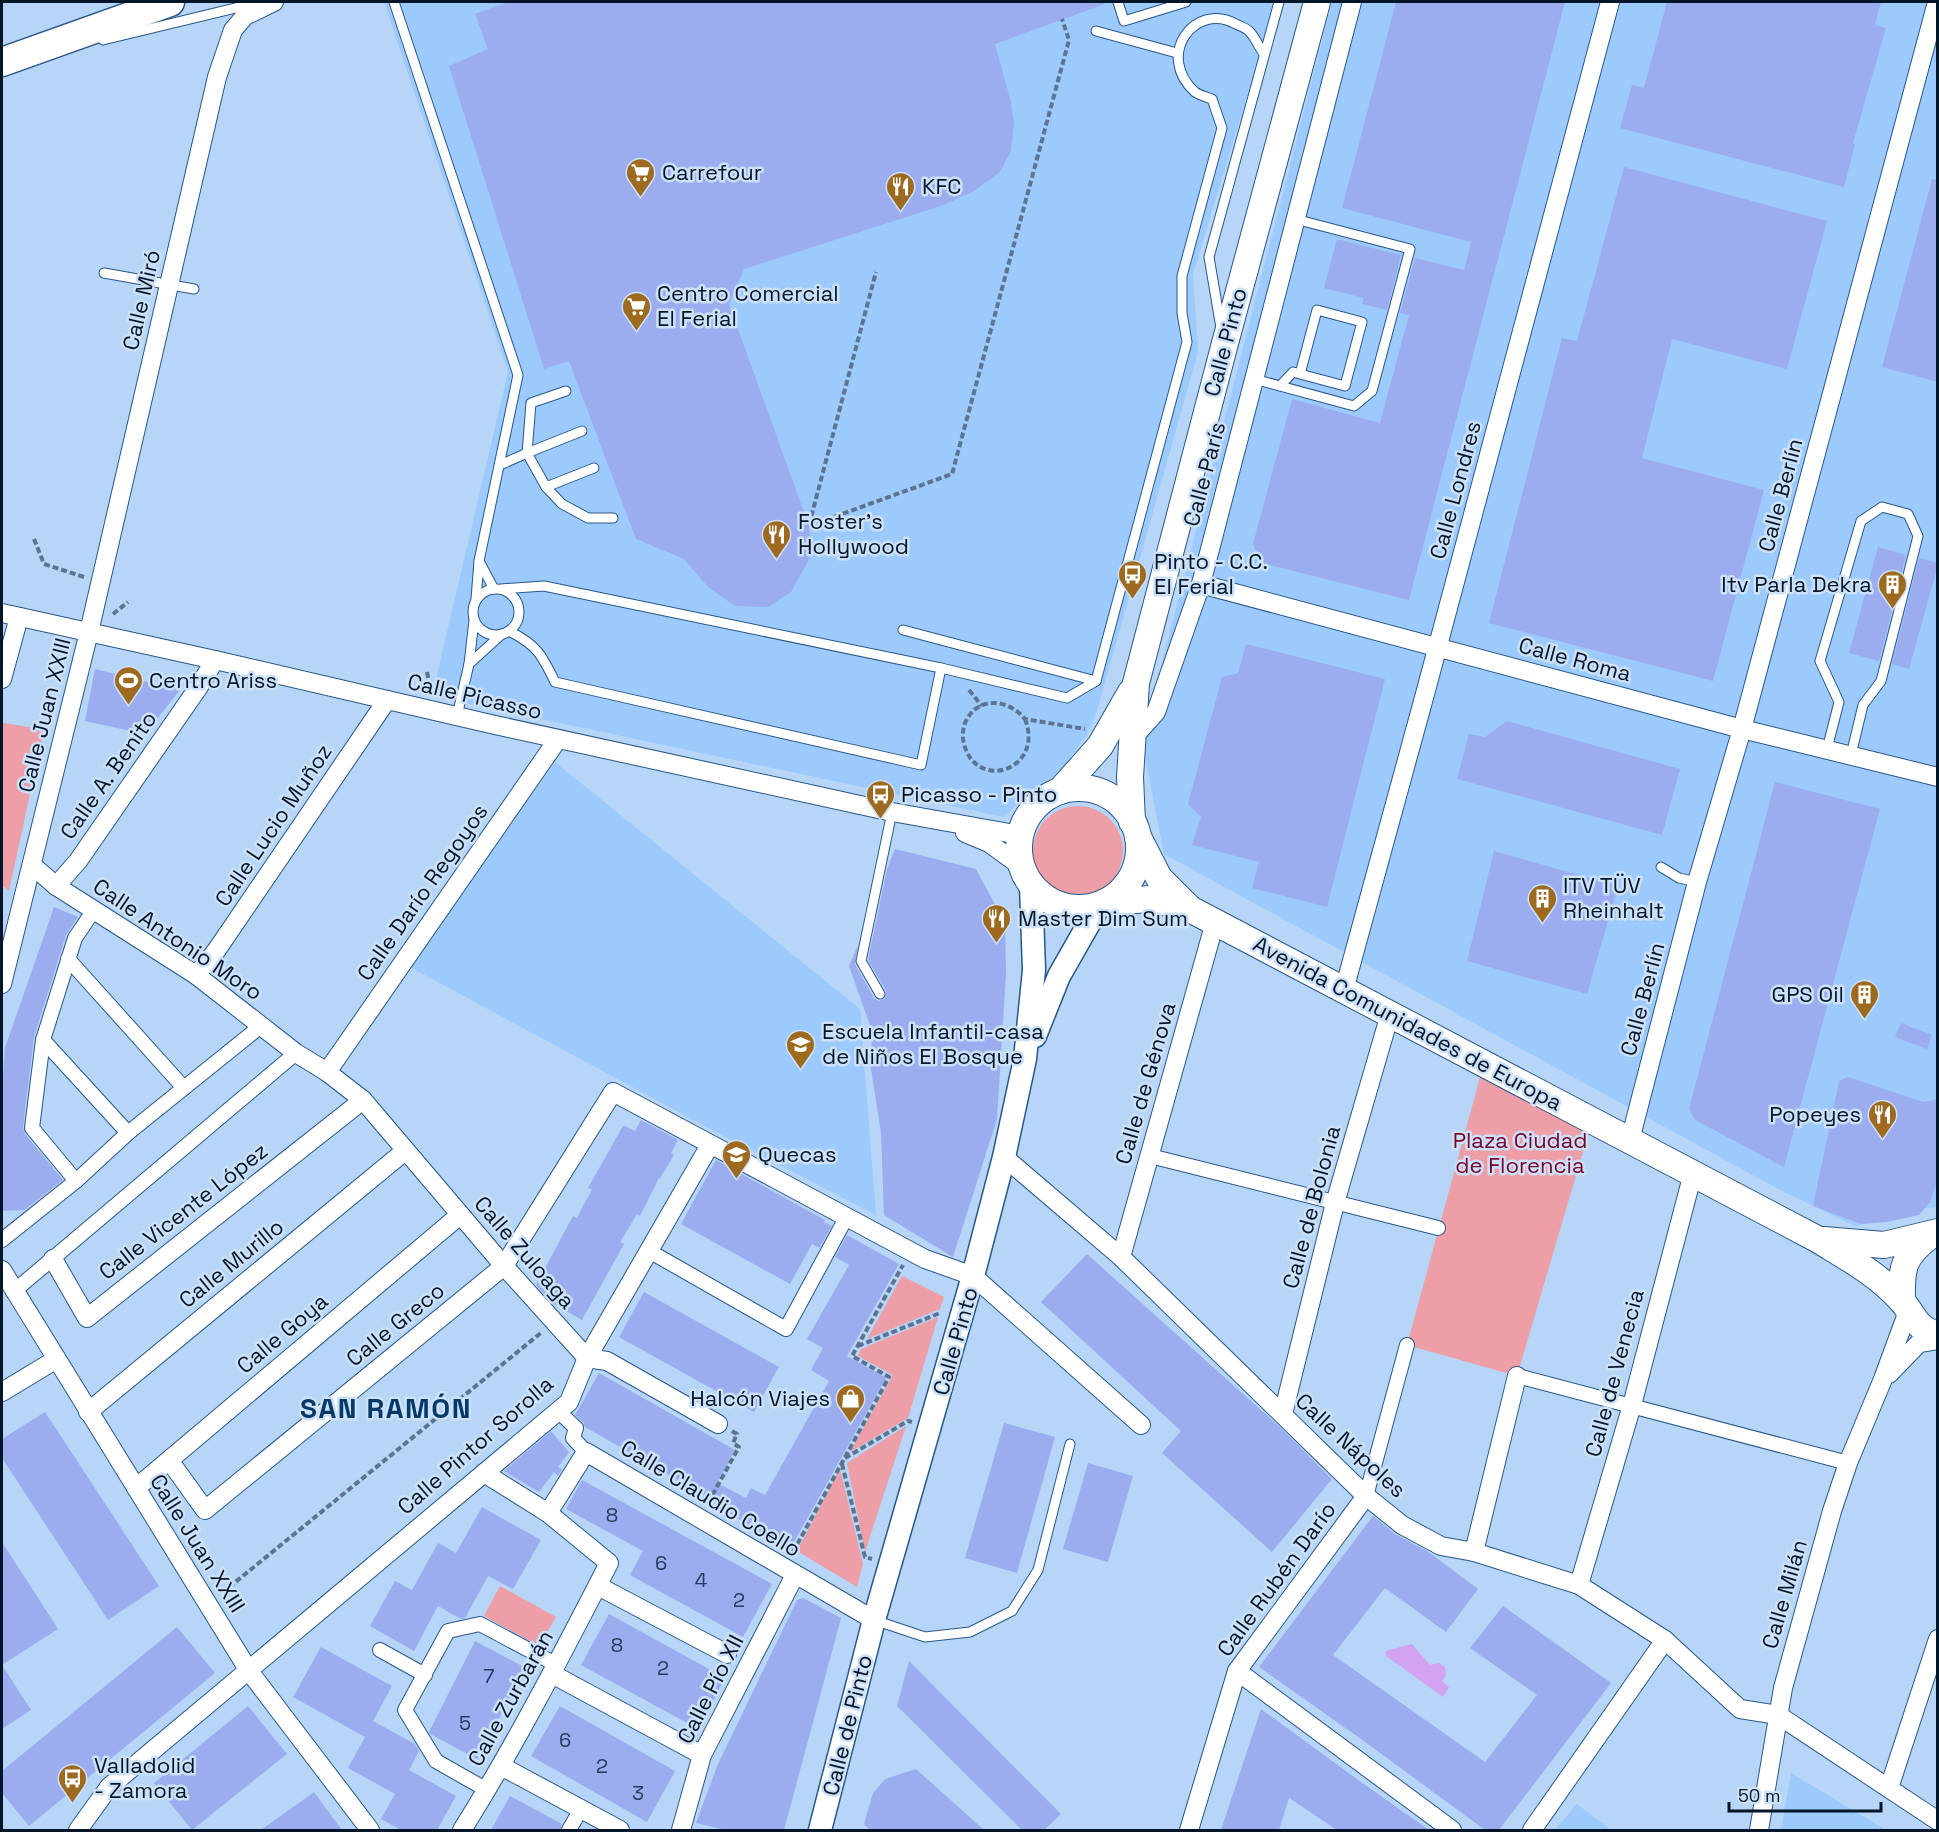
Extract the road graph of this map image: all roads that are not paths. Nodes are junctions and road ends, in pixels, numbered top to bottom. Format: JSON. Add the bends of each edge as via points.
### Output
{"nodes":[{"id":1,"x":170,"y":2,"type":"edge"},
{"id":2,"x":263,"y":2,"type":"edge"},
{"id":3,"x":274,"y":2,"type":"edge"},
{"id":4,"x":394,"y":2,"type":"edge"},
{"id":5,"x":1118,"y":2,"type":"edge"},
{"id":6,"x":1186,"y":2,"type":"edge"},
{"id":7,"x":1279,"y":2,"type":"edge"},
{"id":8,"x":1317,"y":2,"type":"edge"},
{"id":9,"x":1352,"y":2,"type":"edge"},
{"id":10,"x":1610,"y":2,"type":"edge"},
{"id":11,"x":1937,"y":2,"type":"edge"},
{"id":12,"x":1096,"y":31,"type":"dead end"},
{"id":13,"x":90,"y":43,"type":"dead end"},
{"id":14,"x":79,"y":45,"type":"dead end"},
{"id":15,"x":1177,"y":53,"type":"junction"},
{"id":16,"x":1264,"y":54,"type":"junction"},
{"id":17,"x":2,"y":63,"type":"edge"},
{"id":18,"x":1295,"y":219,"type":"junction"},
{"id":19,"x":105,"y":273,"type":"dead end"},
{"id":20,"x":169,"y":284,"type":"junction"},
{"id":21,"x":194,"y":289,"type":"dead end"},
{"id":22,"x":1224,"y":347,"type":"junction"},
{"id":23,"x":1300,"y":374,"type":"junction"},
{"id":24,"x":1254,"y":379,"type":"junction"},
{"id":25,"x":1280,"y":386,"type":"junction"},
{"id":26,"x":566,"y":391,"type":"dead end"},
{"id":27,"x":582,"y":431,"type":"dead end"},
{"id":28,"x":527,"y":453,"type":"junction"},
{"id":29,"x":500,"y":465,"type":"junction"},
{"id":30,"x":594,"y":468,"type":"dead end"},
{"id":31,"x":546,"y":487,"type":"junction"},
{"id":32,"x":613,"y":518,"type":"dead end"},
{"id":33,"x":479,"y":561,"type":"junction"},
{"id":34,"x":1202,"y":584,"type":"junction"},
{"id":35,"x":498,"y":589,"type":"junction"},
{"id":36,"x":476,"y":599,"type":"junction"},
{"id":37,"x":10,"y":615,"type":"edge"},
{"id":38,"x":474,"y":620,"type":"junction"},
{"id":39,"x":903,"y":630,"type":"dead end"},
{"id":40,"x":89,"y":632,"type":"junction"},
{"id":41,"x":506,"y":632,"type":"junction"},
{"id":42,"x":1438,"y":647,"type":"junction"},
{"id":43,"x":215,"y":660,"type":"junction"},
{"id":44,"x":469,"y":664,"type":"junction"},
{"id":45,"x":941,"y":668,"type":"junction"},
{"id":46,"x":2,"y":679,"type":"edge"},
{"id":47,"x":1096,"y":681,"type":"junction"},
{"id":48,"x":387,"y":700,"type":"junction"},
{"id":49,"x":458,"y":716,"type":"junction"},
{"id":50,"x":1742,"y":729,"type":"junction"},
{"id":51,"x":1121,"y":736,"type":"junction"},
{"id":52,"x":558,"y":739,"type":"junction"},
{"id":53,"x":1827,"y":749,"type":"junction"},
{"id":54,"x":1851,"y":755,"type":"junction"},
{"id":55,"x":1938,"y":777,"type":"edge"},
{"id":56,"x":1060,"y":791,"type":"junction"},
{"id":57,"x":892,"y":812,"type":"junction"},
{"id":58,"x":939,"y":821,"type":"junction"},
{"id":59,"x":1134,"y":828,"type":"junction"},
{"id":60,"x":1020,"y":836,"type":"junction"},
{"id":61,"x":32,"y":865,"type":"junction"},
{"id":62,"x":1661,"y":867,"type":"dead end"},
{"id":63,"x":1027,"y":877,"type":"junction"},
{"id":64,"x":1697,"y":882,"type":"junction"},
{"id":65,"x":56,"y":886,"type":"junction"},
{"id":66,"x":1103,"y":903,"type":"junction"},
{"id":67,"x":1190,"y":909,"type":"junction"},
{"id":68,"x":94,"y":910,"type":"junction"},
{"id":69,"x":1215,"y":922,"type":"junction"},
{"id":70,"x":68,"y":959,"type":"junction"},
{"id":71,"x":196,"y":975,"type":"junction"},
{"id":72,"x":2,"y":984,"type":"edge"},
{"id":73,"x":1344,"y":990,"type":"junction"},
{"id":74,"x":880,"y":994,"type":"dead end"},
{"id":75,"x":1390,"y":1014,"type":"junction"},
{"id":76,"x":261,"y":1026,"type":"junction"},
{"id":77,"x":43,"y":1040,"type":"junction"},
{"id":78,"x":296,"y":1053,"type":"junction"},
{"id":79,"x":1025,"y":1059,"type":"junction"},
{"id":80,"x":327,"y":1072,"type":"junction"},
{"id":81,"x":184,"y":1088,"type":"junction"},
{"id":82,"x":363,"y":1100,"type":"junction"},
{"id":83,"x":128,"y":1133,"type":"junction"},
{"id":84,"x":1630,"y":1140,"type":"junction"},
{"id":85,"x":710,"y":1146,"type":"junction"},
{"id":86,"x":405,"y":1151,"type":"junction"},
{"id":87,"x":1150,"y":1156,"type":"junction"},
{"id":88,"x":1005,"y":1157,"type":"junction"},
{"id":89,"x":1693,"y":1173,"type":"junction"},
{"id":90,"x":76,"y":1181,"type":"junction"},
{"id":91,"x":1335,"y":1203,"type":"junction"},
{"id":92,"x":460,"y":1215,"type":"junction"},
{"id":93,"x":846,"y":1218,"type":"junction"},
{"id":94,"x":1438,"y":1228,"type":"dead end"},
{"id":95,"x":1934,"y":1234,"type":"edge"},
{"id":96,"x":1817,"y":1239,"type":"junction"},
{"id":97,"x":2,"y":1240,"type":"edge"},
{"id":98,"x":649,"y":1251,"type":"junction"},
{"id":99,"x":1121,"y":1257,"type":"junction"},
{"id":100,"x":52,"y":1259,"type":"junction"},
{"id":101,"x":504,"y":1266,"type":"junction"},
{"id":102,"x":2,"y":1270,"type":"edge"},
{"id":103,"x":973,"y":1276,"type":"junction"},
{"id":104,"x":13,"y":1292,"type":"junction"},
{"id":105,"x":1905,"y":1306,"type":"junction"},
{"id":106,"x":1938,"y":1335,"type":"edge"},
{"id":107,"x":1938,"y":1340,"type":"edge"},
{"id":108,"x":1407,"y":1345,"type":"dead end"},
{"id":109,"x":587,"y":1358,"type":"junction"},
{"id":110,"x":55,"y":1360,"type":"junction"},
{"id":111,"x":1517,"y":1376,"type":"joint"},
{"id":112,"x":1883,"y":1379,"type":"junction"},
{"id":113,"x":2,"y":1392,"type":"edge"},
{"id":114,"x":1632,"y":1405,"type":"junction"},
{"id":115,"x":558,"y":1411,"type":"junction"},
{"id":116,"x":88,"y":1412,"type":"junction"},
{"id":117,"x":1283,"y":1414,"type":"junction"},
{"id":118,"x":718,"y":1424,"type":"road end"},
{"id":119,"x":1141,"y":1425,"type":"dead end"},
{"id":120,"x":1070,"y":1444,"type":"dead end"},
{"id":121,"x":586,"y":1452,"type":"junction"},
{"id":122,"x":169,"y":1460,"type":"junction"},
{"id":123,"x":1848,"y":1462,"type":"junction"},
{"id":124,"x":484,"y":1473,"type":"junction"},
{"id":125,"x":135,"y":1488,"type":"junction"},
{"id":126,"x":1366,"y":1496,"type":"junction"},
{"id":127,"x":548,"y":1513,"type":"junction"},
{"id":128,"x":1474,"y":1552,"type":"junction"},
{"id":129,"x":789,"y":1572,"type":"junction"},
{"id":130,"x":1579,"y":1585,"type":"junction"},
{"id":131,"x":598,"y":1586,"type":"junction"},
{"id":132,"x":874,"y":1620,"type":"junction"},
{"id":133,"x":1665,"y":1640,"type":"junction"},
{"id":134,"x":1938,"y":1640,"type":"edge"},
{"id":135,"x":380,"y":1650,"type":"dead end"},
{"id":136,"x":727,"y":1654,"type":"dead end"},
{"id":137,"x":554,"y":1669,"type":"junction"},
{"id":138,"x":249,"y":1671,"type":"junction"},
{"id":139,"x":1238,"y":1671,"type":"junction"},
{"id":140,"x":425,"y":1675,"type":"junction"},
{"id":141,"x":1778,"y":1715,"type":"junction"},
{"id":142,"x":702,"y":1755,"type":"junction"},
{"id":143,"x":501,"y":1766,"type":"junction"},
{"id":144,"x":1889,"y":1788,"type":"junction"},
{"id":145,"x":487,"y":1790,"type":"junction"},
{"id":146,"x":581,"y":1809,"type":"junction"},
{"id":147,"x":1938,"y":1821,"type":"edge"},
{"id":148,"x":78,"y":1830,"type":"edge"},
{"id":149,"x":370,"y":1830,"type":"edge"},
{"id":150,"x":462,"y":1830,"type":"edge"},
{"id":151,"x":569,"y":1830,"type":"edge"},
{"id":152,"x":620,"y":1830,"type":"edge"},
{"id":153,"x":681,"y":1830,"type":"edge"},
{"id":154,"x":820,"y":1830,"type":"edge"},
{"id":155,"x":1189,"y":1830,"type":"edge"},
{"id":156,"x":1452,"y":1830,"type":"edge"},
{"id":157,"x":1532,"y":1830,"type":"edge"},
{"id":158,"x":1759,"y":1830,"type":"edge"}],
"edges":[{"from":1,"to":17,"type":"main road"},
{"from":2,"to":13,"type":"lane"},
{"from":3,"to":20,"type":"street","name":"Calle Miró","via":[[245,16],[233,30],[217,77]]},
{"from":4,"to":29,"type":"lane","via":[[518,375]]},
{"from":5,"to":6,"type":"lane","via":[[1124,21]]},
{"from":7,"to":16,"type":"lane"},
{"from":8,"to":22,"type":"main road","name":"Calle Pinto"},
{"from":9,"to":18,"type":"street","name":"Calle París"},
{"from":10,"to":42,"type":"street","name":"Calle Londres"},
{"from":11,"to":50,"type":"street","name":"Calle Berlín"},
{"from":12,"to":15,"type":"lane"},
{"from":14,"to":17,"type":"lane"},
{"from":15,"to":16,"type":"lane","via":[[1185,34],[1207,19],[1227,18],[1248,30]]},
{"from":15,"to":47,"type":"lane","via":[[1181,75],[1196,93],[1212,99],[1222,128],[1182,276],[1186,342]]},
{"from":16,"to":22,"type":"lane","via":[[1209,258]]},
{"from":18,"to":24,"type":"street","name":"Calle París"},
{"from":18,"to":25,"type":"lane","via":[[1410,249],[1372,391],[1354,406]]},
{"from":19,"to":20,"type":"lane"},
{"from":20,"to":21,"type":"lane"},
{"from":20,"to":40,"type":"street","name":"Calle Miró"},
{"from":22,"to":51,"type":"main road","name":"Calle Pinto"},
{"from":23,"to":23,"type":"lane","via":[[1345,386],[1362,322],[1317,310]]},
{"from":23,"to":25,"type":"lane","via":[[1293,372]]},
{"from":24,"to":25,"type":"lane"},
{"from":24,"to":34,"type":"street","name":"Calle París"},
{"from":26,"to":28,"type":"lane","via":[[531,403]]},
{"from":27,"to":28,"type":"lane"},
{"from":28,"to":29,"type":"lane"},
{"from":28,"to":31,"type":"lane"},
{"from":29,"to":33,"type":"lane"},
{"from":30,"to":31,"type":"lane"},
{"from":31,"to":32,"type":"lane","via":[[562,504],[588,518]]},
{"from":33,"to":35,"type":"lane"},
{"from":33,"to":36,"type":"lane"},
{"from":34,"to":42,"type":"street","name":"Calle Roma"},
{"from":34,"to":51,"type":"street","name":"Calle París","via":[[1156,712]]},
{"from":35,"to":36,"type":"lane","via":[[487,590]]},
{"from":35,"to":41,"type":"lane","via":[[508,592],[518,603],[518,618]]},
{"from":35,"to":45,"type":"lane","via":[[544,586]]},
{"from":36,"to":38,"type":"lane"},
{"from":37,"to":40,"type":"street","name":"Calle Picasso"},
{"from":37,"to":46,"type":"street"},
{"from":38,"to":41,"type":"lane","via":[[488,634]]},
{"from":38,"to":44,"type":"lane"},
{"from":39,"to":47,"type":"lane"},
{"from":40,"to":43,"type":"street","name":"Calle Picasso"},
{"from":40,"to":61,"type":"street","name":"Calle Juan XXIII"},
{"from":41,"to":44,"type":"lane"},
{"from":41,"to":45,"type":"lane","via":[[527,640],[543,657],[555,682],[921,765]]},
{"from":42,"to":50,"type":"street","name":"Calle Roma"},
{"from":42,"to":73,"type":"street","name":"Calle Londres"},
{"from":43,"to":48,"type":"street","name":"Calle Picasso"},
{"from":43,"to":65,"type":"street","name":"Calle A. Benito","via":[[78,861]]},
{"from":44,"to":49,"type":"lane"},
{"from":45,"to":47,"type":"lane","via":[[1067,698]]},
{"from":48,"to":49,"type":"street","name":"Calle Picasso"},
{"from":48,"to":71,"type":"street","name":"Calle Lucio Muñoz"},
{"from":49,"to":52,"type":"street","name":"Calle Picasso"},
{"from":50,"to":53,"type":"street","name":"Calle Roma"},
{"from":50,"to":64,"type":"street","name":"Calle Berlín"},
{"from":51,"to":56,"type":"main road","via":[[1100,746]]},
{"from":51,"to":59,"type":"main road","name":"Calle Pinto","via":[[1130,777]]},
{"from":52,"to":57,"type":"street","name":"Calle Picasso"},
{"from":52,"to":80,"type":"street","name":"Calle Darío Regoyos"},
{"from":53,"to":54,"type":"street","name":"Calle Roma"},
{"from":53,"to":54,"type":"lane","via":[[1839,702],[1820,661],[1861,520],[1882,507],[1908,514],[1918,536],[1881,681],[1863,705]]},
{"from":54,"to":55,"type":"street","name":"Calle Roma"},
{"from":56,"to":59,"type":"main road","via":[[1080,788],[1099,792],[1116,801]]},
{"from":56,"to":60,"type":"main road","via":[[1035,808]]},
{"from":57,"to":58,"type":"street","name":"Calle Picasso"},
{"from":57,"to":74,"type":"lane","via":[[861,961]]},
{"from":58,"to":60,"type":"street","name":"Calle Picasso"},
{"from":58,"to":63,"type":"street","name":"Calle Picasso","via":[[989,843]]},
{"from":59,"to":66,"type":"main road","via":[[1138,851],[1135,868],[1127,884]]},
{"from":59,"to":67,"type":"main road","name":"Avenida Comunidades de Europa","via":[[1159,878]]},
{"from":60,"to":63,"type":"main road","via":[[1019,852]]},
{"from":61,"to":65,"type":"street","name":"Calle Antonio Moro"},
{"from":61,"to":72,"type":"street","name":"Calle Juan XXIII"},
{"from":62,"to":64,"type":"lane","via":[[1679,878]]},
{"from":63,"to":66,"type":"main road","via":[[1046,898],[1063,906],[1082,908]]},
{"from":63,"to":79,"type":"street","name":"Calle Pinto","via":[[1034,970]]},
{"from":64,"to":84,"type":"street","name":"Calle Berlín"},
{"from":65,"to":68,"type":"street","name":"Calle Antonio Moro"},
{"from":66,"to":67,"type":"main road","name":"Avenida Comunidades de Europa","via":[[1151,899]]},
{"from":66,"to":79,"type":"street","name":"Calle Pinto","via":[[1059,976]]},
{"from":67,"to":69,"type":"main road","name":"Avenida Comunidades de Europa"},
{"from":68,"to":70,"type":"street","via":[[75,938]]},
{"from":68,"to":71,"type":"street","name":"Calle Antonio Moro"},
{"from":69,"to":73,"type":"main road","name":"Avenida Comunidades de Europa"},
{"from":69,"to":87,"type":"street","name":"Calle de Génova"},
{"from":70,"to":77,"type":"street"},
{"from":70,"to":81,"type":"street"},
{"from":71,"to":76,"type":"street","name":"Calle Antonio Moro"},
{"from":73,"to":75,"type":"main road","name":"Avenida Comunidades de Europa"},
{"from":75,"to":84,"type":"main road","name":"Avenida Comunidades de Europa"},
{"from":75,"to":91,"type":"street","name":"Calle de Bolonia"},
{"from":76,"to":78,"type":"street","name":"Calle Antonio Moro"},
{"from":76,"to":81,"type":"street"},
{"from":77,"to":83,"type":"street"},
{"from":77,"to":90,"type":"street","via":[[32,1128]]},
{"from":78,"to":80,"type":"street","name":"Calle Antonio Moro"},
{"from":78,"to":100,"type":"street"},
{"from":79,"to":88,"type":"street","name":"Calle Pinto"},
{"from":80,"to":82,"type":"street","name":"Calle Zuloaga"},
{"from":81,"to":83,"type":"street"},
{"from":82,"to":86,"type":"street","name":"Calle Zuloaga"},
{"from":82,"to":100,"type":"street","name":"Calle Vicente López","via":[[87,1318]]},
{"from":83,"to":90,"type":"street"},
{"from":84,"to":89,"type":"main road","name":"Avenida Comunidades de Europa"},
{"from":85,"to":93,"type":"street"},
{"from":85,"to":98,"type":"street","name":"Calle Pintor Sorolla"},
{"from":85,"to":101,"type":"street","name":"Calle Greco","via":[[613,1092]]},
{"from":86,"to":92,"type":"street","name":"Calle Zuloaga"},
{"from":86,"to":116,"type":"street","name":"Calle Murillo"},
{"from":87,"to":91,"type":"street"},
{"from":87,"to":99,"type":"street","name":"Calle de Génova"},
{"from":88,"to":99,"type":"street","name":"Calle Nápoles"},
{"from":88,"to":103,"type":"street","name":"Calle Pinto"},
{"from":89,"to":96,"type":"main road","name":"Avenida Comunidades de Europa"},
{"from":89,"to":114,"type":"street","name":"Calle de Venecia"},
{"from":90,"to":97,"type":"street"},
{"from":91,"to":94,"type":"street"},
{"from":91,"to":117,"type":"street","name":"Calle de Bolonia"},
{"from":92,"to":101,"type":"street","name":"Calle Zuloaga"},
{"from":92,"to":122,"type":"street","name":"Calle Goya"},
{"from":93,"to":98,"type":"street","via":[[786,1329]]},
{"from":93,"to":103,"type":"street","via":[[925,1259]]},
{"from":95,"to":96,"type":"main road","via":[[1884,1245]]},
{"from":95,"to":105,"type":"main road","via":[[1908,1257],[1901,1275]]},
{"from":96,"to":105,"type":"main road","name":"Avenida Comunidades de Europa","via":[[1871,1274]]},
{"from":98,"to":109,"type":"street","name":"Calle Pintor Sorolla"},
{"from":99,"to":117,"type":"street","name":"Calle Nápoles"},
{"from":100,"to":104,"type":"street"},
{"from":101,"to":109,"type":"street","name":"Calle Zuloaga"},
{"from":101,"to":122,"type":"street","name":"Calle Greco","via":[[204,1510]]},
{"from":102,"to":104,"type":"street","name":"Calle Juan XXIII"},
{"from":103,"to":119,"type":"street"},
{"from":103,"to":132,"type":"street","name":"Calle Pinto"},
{"from":104,"to":110,"type":"street","name":"Calle Juan XXIII"},
{"from":105,"to":106,"type":"main road","name":"Avenida Comunidades de Europa","via":[[1920,1326]]},
{"from":105,"to":112,"type":"street","name":"Calle Milán"},
{"from":107,"to":112,"type":"street","via":[[1919,1343]]},
{"from":108,"to":126,"type":"street"},
{"from":109,"to":115,"type":"street","name":"Calle Pintor Sorolla","via":[[569,1402]]},
{"from":109,"to":118,"type":"street","via":[[607,1360]]},
{"from":110,"to":113,"type":"street"},
{"from":110,"to":116,"type":"street","name":"Calle Juan XXIII"},
{"from":111,"to":114,"type":"street"},
{"from":111,"to":128,"type":"street"},
{"from":112,"to":123,"type":"street","name":"Calle Milán"},
{"from":114,"to":123,"type":"street"},
{"from":114,"to":130,"type":"street","name":"Calle de Venecia"},
{"from":115,"to":121,"type":"street","via":[[576,1428],[573,1438]]},
{"from":115,"to":124,"type":"street","name":"Calle Pintor Sorolla"},
{"from":116,"to":125,"type":"street","name":"Calle Juan XXIII"},
{"from":117,"to":126,"type":"street","name":"Calle Nápoles"},
{"from":120,"to":132,"type":"lane","via":[[1038,1570],[1012,1611],[970,1632],[925,1637]]},
{"from":121,"to":127,"type":"street","name":"Calle Claudio Coello"},
{"from":121,"to":129,"type":"street","name":"Calle Claudio Coello"},
{"from":122,"to":125,"type":"street","name":"Calle Goya"},
{"from":123,"to":141,"type":"street","name":"Calle Milán","via":[[1822,1544]]},
{"from":124,"to":127,"type":"street"},
{"from":124,"to":138,"type":"street","name":"Calle Pintor Sorolla"},
{"from":125,"to":138,"type":"street","name":"Calle Juan XXIII"},
{"from":126,"to":128,"type":"street","name":"Calle Nápoles","via":[[1402,1525],[1441,1546]]},
{"from":126,"to":139,"type":"street","name":"Calle Rubén Darío"},
{"from":127,"to":131,"type":"street","name":"Calle Zurbarán","via":[[609,1563]]},
{"from":128,"to":130,"type":"street","name":"Calle Nápoles"},
{"from":129,"to":132,"type":"street","name":"Calle Claudio Coello"},
{"from":129,"to":142,"type":"street","name":"Calle Pío XII"},
{"from":130,"to":133,"type":"street","name":"Calle Nápoles"},
{"from":131,"to":136,"type":"street"},
{"from":131,"to":137,"type":"street","name":"Calle Zurbarán"},
{"from":132,"to":154,"type":"street","name":"Calle de Pinto"},
{"from":133,"to":141,"type":"street","name":"Calle Nápoles","via":[[1740,1709]]},
{"from":133,"to":157,"type":"street"},
{"from":134,"to":144,"type":"street"},
{"from":135,"to":140,"type":"street"},
{"from":137,"to":140,"type":"street","via":[[480,1624],[448,1631]]},
{"from":137,"to":142,"type":"street"},
{"from":137,"to":143,"type":"street","name":"Calle Zurbarán"},
{"from":138,"to":148,"type":"street","name":"Calle Pintor Sorolla","via":[[109,1787]]},
{"from":138,"to":149,"type":"street","name":"Calle Juan XXIII"},
{"from":139,"to":155,"type":"street","name":"Calle Rubén Darío"},
{"from":139,"to":156,"type":"street"},
{"from":140,"to":145,"type":"street","via":[[405,1710],[436,1761]]},
{"from":141,"to":144,"type":"street"},
{"from":141,"to":158,"type":"street","name":"Calle Milán"},
{"from":142,"to":153,"type":"street","name":"Calle Pío XII"},
{"from":143,"to":145,"type":"street","name":"Calle Zurbarán"},
{"from":143,"to":146,"type":"street"},
{"from":144,"to":147,"type":"street"},
{"from":145,"to":150,"type":"street","name":"Calle Zurbarán"},
{"from":146,"to":151,"type":"street"},
{"from":146,"to":152,"type":"street"}]}
